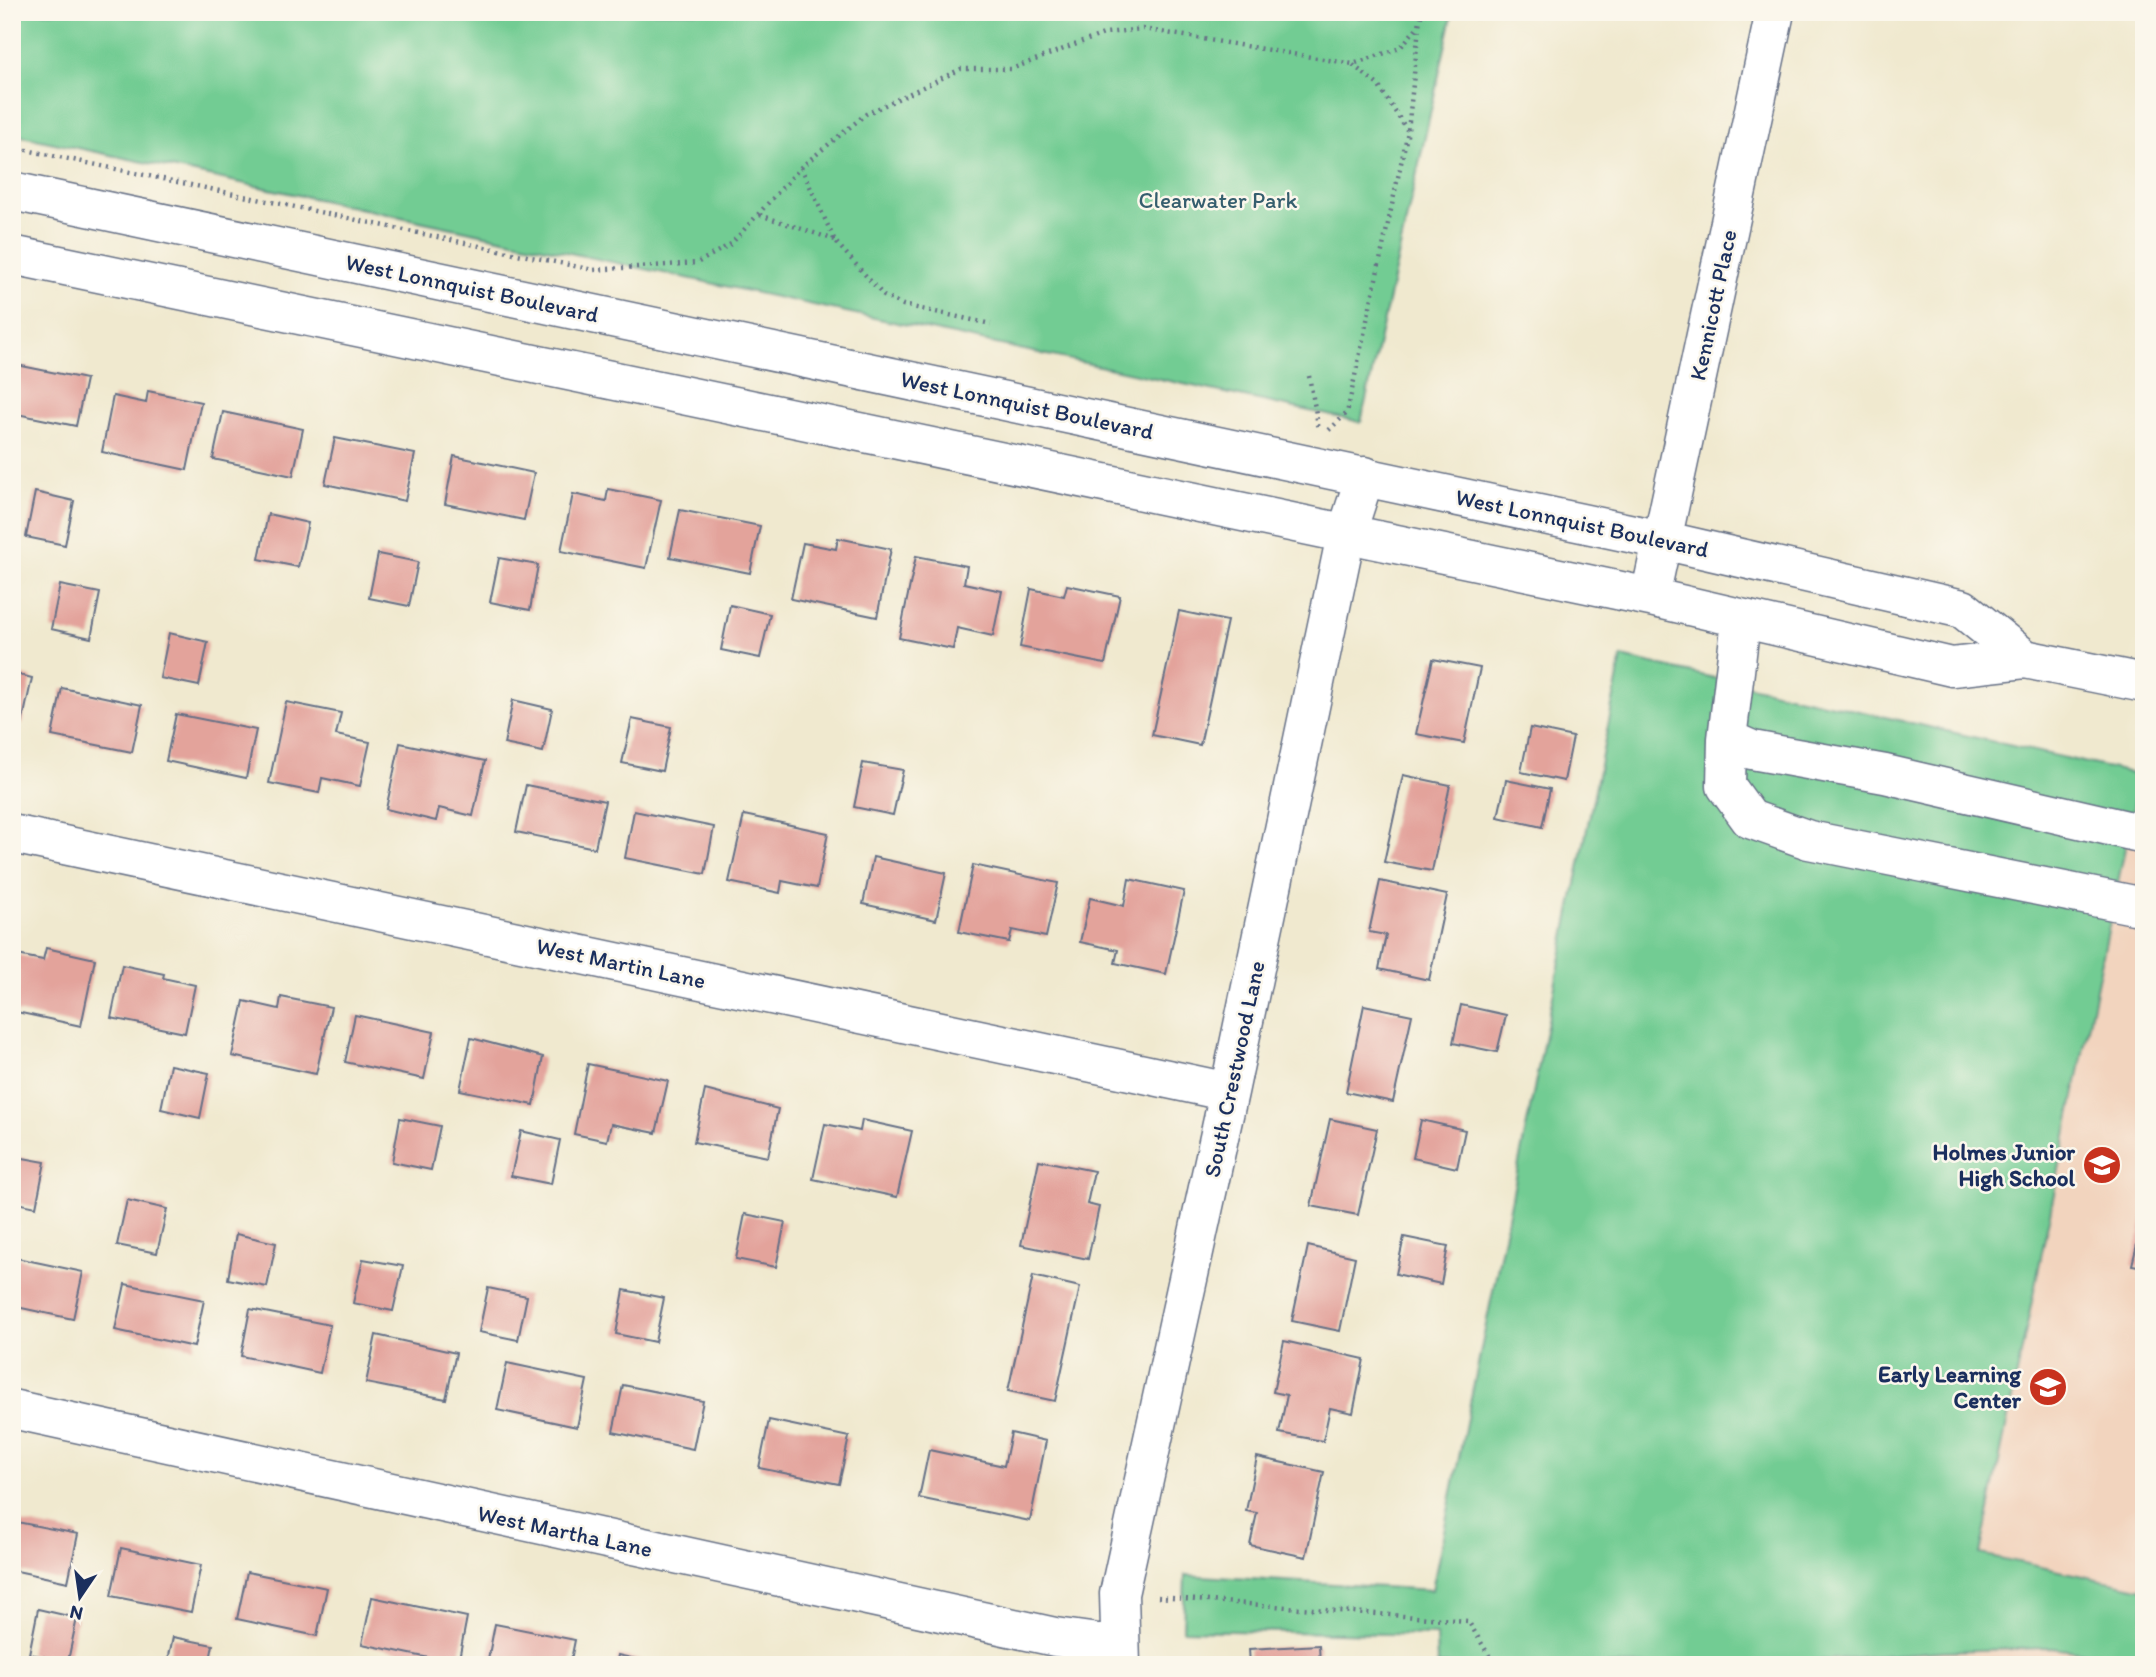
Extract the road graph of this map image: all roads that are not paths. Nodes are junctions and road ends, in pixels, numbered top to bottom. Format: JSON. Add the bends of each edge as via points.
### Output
{"nodes":[{"id":1,"x":1775,"y":12,"type":"edge"},
{"id":2,"x":12,"y":191,"type":"edge"},
{"id":3,"x":12,"y":255,"type":"edge"},
{"id":4,"x":1365,"y":476,"type":"junction"},
{"id":5,"x":1346,"y":535,"type":"junction"},
{"id":6,"x":1662,"y":540,"type":"junction"},
{"id":7,"x":1650,"y":597,"type":"junction"},
{"id":8,"x":1741,"y":620,"type":"junction"},
{"id":9,"x":2025,"y":659,"type":"junction"},
{"id":10,"x":2144,"y":683,"type":"edge"},
{"id":11,"x":1727,"y":739,"type":"junction"},
{"id":12,"x":12,"y":834,"type":"edge"},
{"id":13,"x":2144,"y":834,"type":"edge"},
{"id":14,"x":2144,"y":907,"type":"edge"},
{"id":15,"x":1229,"y":1092,"type":"junction"},
{"id":16,"x":12,"y":1409,"type":"edge"},
{"id":17,"x":1120,"y":1655,"type":"edge"}],
"edges":[{"from":1,"to":6,"type":"street","name":"Kennicott Place"},
{"from":2,"to":4,"type":"street","name":"West Lonnquist Boulevard"},
{"from":3,"to":5,"type":"street","name":"West Lonnquist Boulevard"},
{"from":4,"to":5,"type":"street","name":"South Crestwood Lane"},
{"from":4,"to":6,"type":"street","name":"West Lonnquist Boulevard"},
{"from":5,"to":7,"type":"street","name":"West Lonnquist Boulevard"},
{"from":5,"to":15,"type":"street","name":"South Crestwood Lane"},
{"from":6,"to":7,"type":"street","name":"Kennicott Place"},
{"from":6,"to":9,"type":"street","name":"West Lonnquist Boulevard","via":[[1963,609]]},
{"from":7,"to":8,"type":"street","name":"West Lonnquist Boulevard"},
{"from":8,"to":9,"type":"street","name":"West Lonnquist Boulevard","via":[[1952,667]]},
{"from":8,"to":11,"type":"street"},
{"from":9,"to":10,"type":"street","name":"West Lonnquist Boulevard"},
{"from":11,"to":13,"type":"street","via":[[1752,750],[1885,774]]},
{"from":11,"to":14,"type":"street","via":[[1726,786],[1750,819],[1809,840]]},
{"from":12,"to":15,"type":"street","name":"West Martin Lane"},
{"from":15,"to":17,"type":"street","name":"South Crestwood Lane","via":[[1119,1594]]},
{"from":16,"to":17,"type":"street","name":"West Martha Lane","via":[[1042,1634]]}]}
